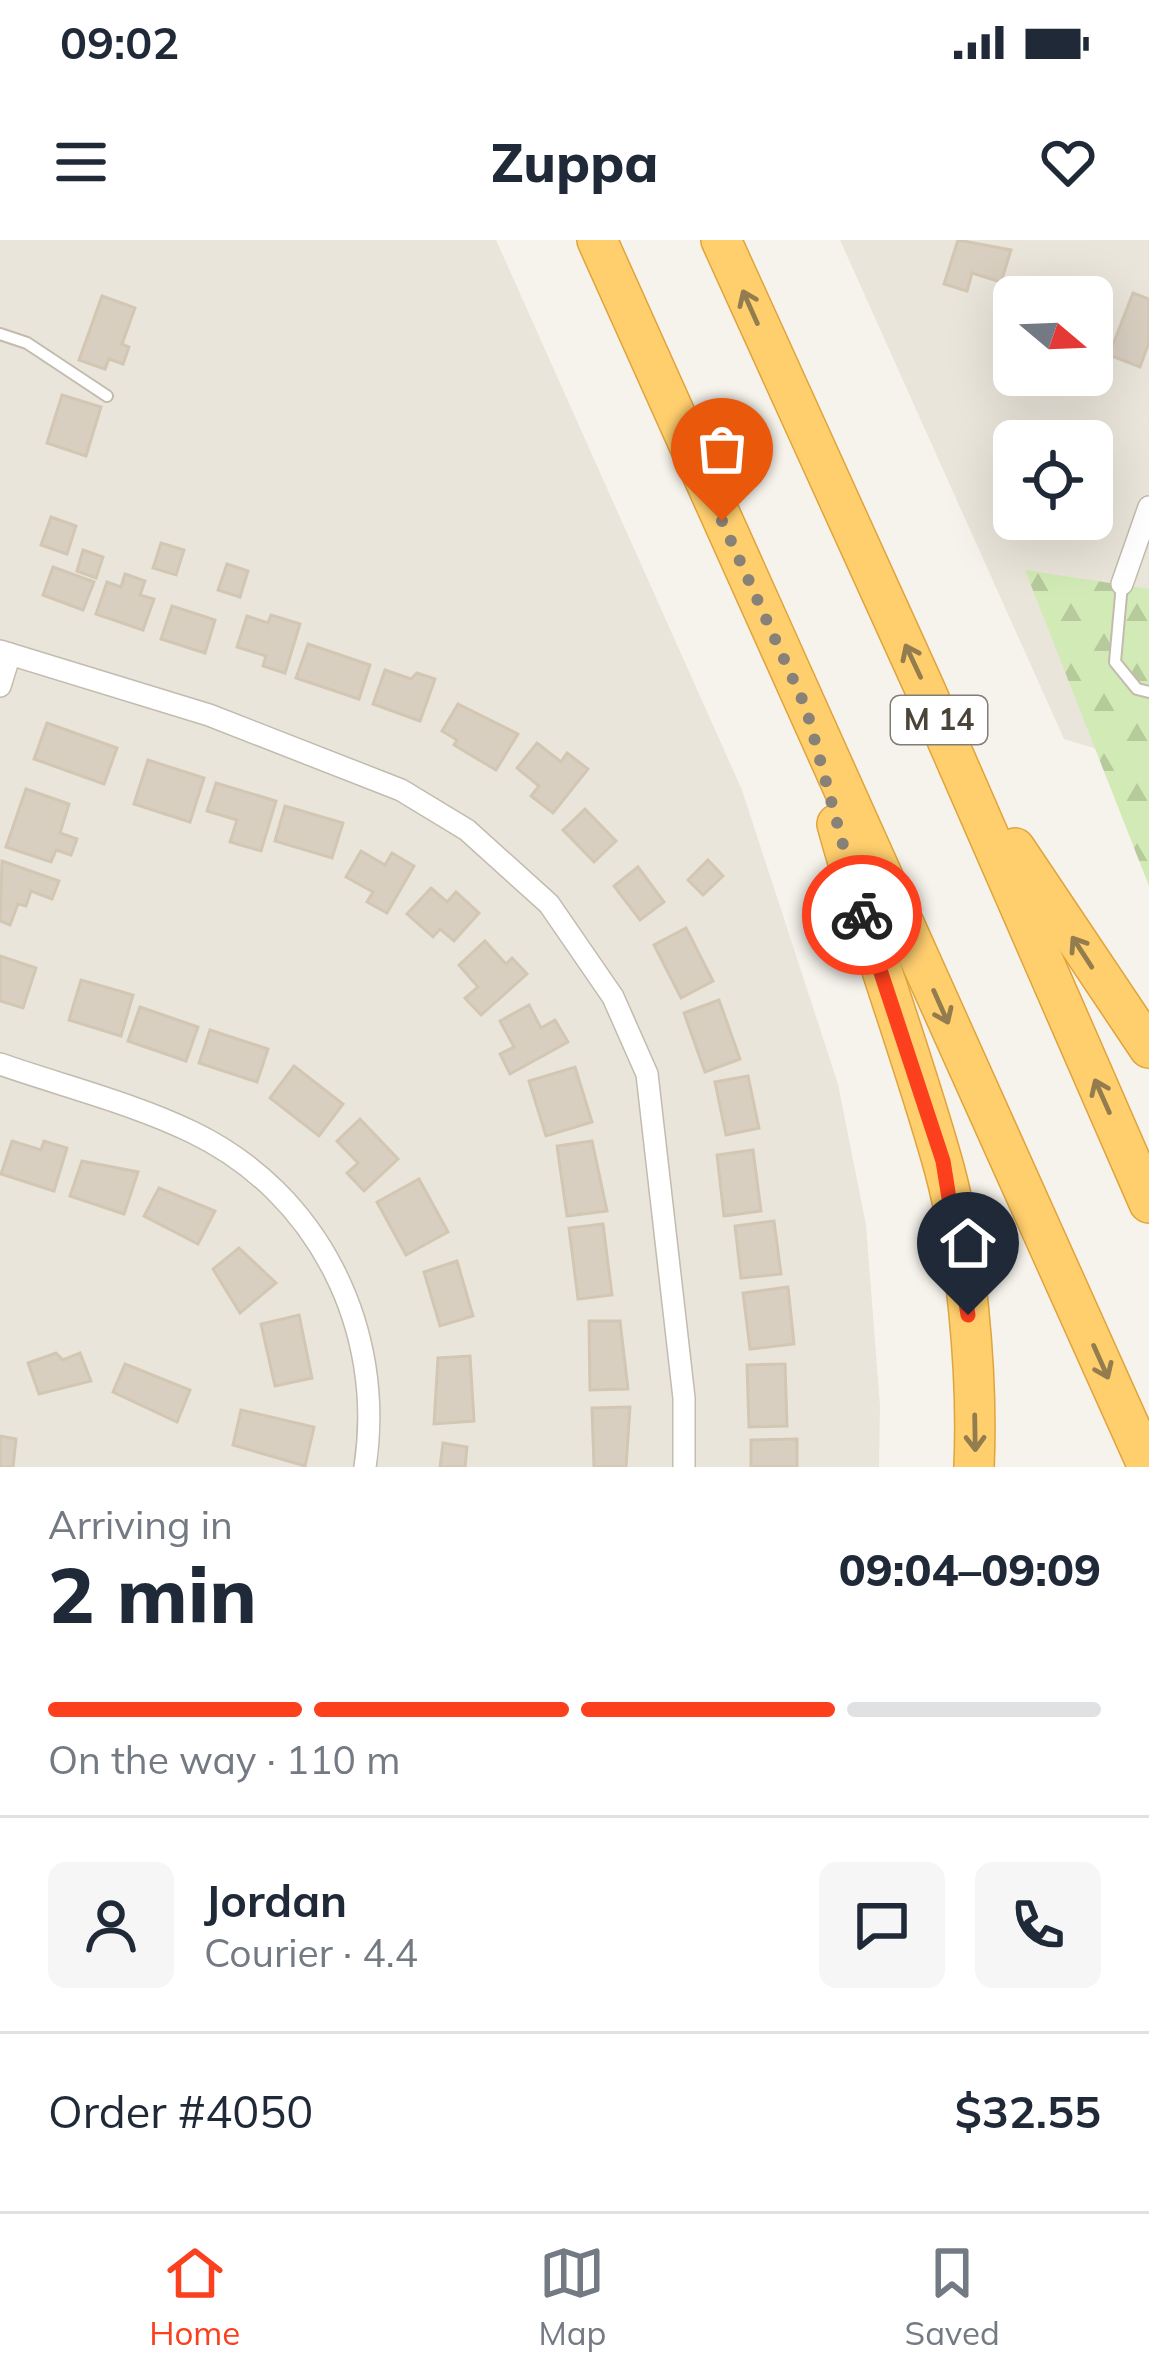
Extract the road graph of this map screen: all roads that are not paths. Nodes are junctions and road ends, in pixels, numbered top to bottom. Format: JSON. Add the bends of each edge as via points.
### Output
{"nodes":[{"id":1,"x":597,"y":240,"type":"edge"},
{"id":2,"x":721,"y":240,"type":"edge"},
{"id":3,"x":0,"y":334,"type":"edge"},
{"id":4,"x":107,"y":396,"type":"dead end"},
{"id":5,"x":1149,"y":507,"type":"edge"},
{"id":6,"x":1144,"y":542,"type":"edge"},
{"id":7,"x":1122,"y":584,"type":"joint"},
{"id":8,"x":5,"y":652,"type":"edge"},
{"id":9,"x":0,"y":686,"type":"edge"},
{"id":10,"x":1149,"y":692,"type":"edge"},
{"id":11,"x":806,"y":708,"type":"junction"},
{"id":12,"x":950,"y":746,"type":"junction"},
{"id":13,"x":1149,"y":1048,"type":"edge"},
{"id":14,"x":0,"y":1064,"type":"edge"},
{"id":15,"x":1149,"y":1203,"type":"edge"},
{"id":16,"x":365,"y":1467,"type":"edge"},
{"id":17,"x":684,"y":1467,"type":"edge"},
{"id":18,"x":974,"y":1467,"type":"edge"},
{"id":19,"x":1148,"y":1467,"type":"edge"}],
"edges":[{"from":1,"to":11,"type":"highway"},
{"from":12,"to":2,"type":"highway","number":"M 14","one_way":true},
{"from":3,"to":4,"type":"lane"},
{"from":5,"to":6,"type":"street"},
{"from":6,"to":7,"type":"street"},
{"from":7,"to":10,"type":"lane","via":[[1115,662]]},
{"from":8,"to":9,"type":"street"},
{"from":8,"to":17,"type":"street","via":[[208,715],[401,790],[467,830],[549,904],[613,997],[647,1074],[684,1398]]},
{"from":11,"to":18,"type":"highway","one_way":true,"via":[[873,956],[943,1161],[968,1315]]},
{"from":11,"to":19,"type":"highway","one_way":true},
{"from":13,"to":12,"type":"highway","one_way":true},
{"from":15,"to":12,"type":"highway","number":"M 14","one_way":true},
{"from":14,"to":16,"type":"street","via":[[192,1132],[253,1169],[301,1219],[344,1284],[369,1362]]}]}
